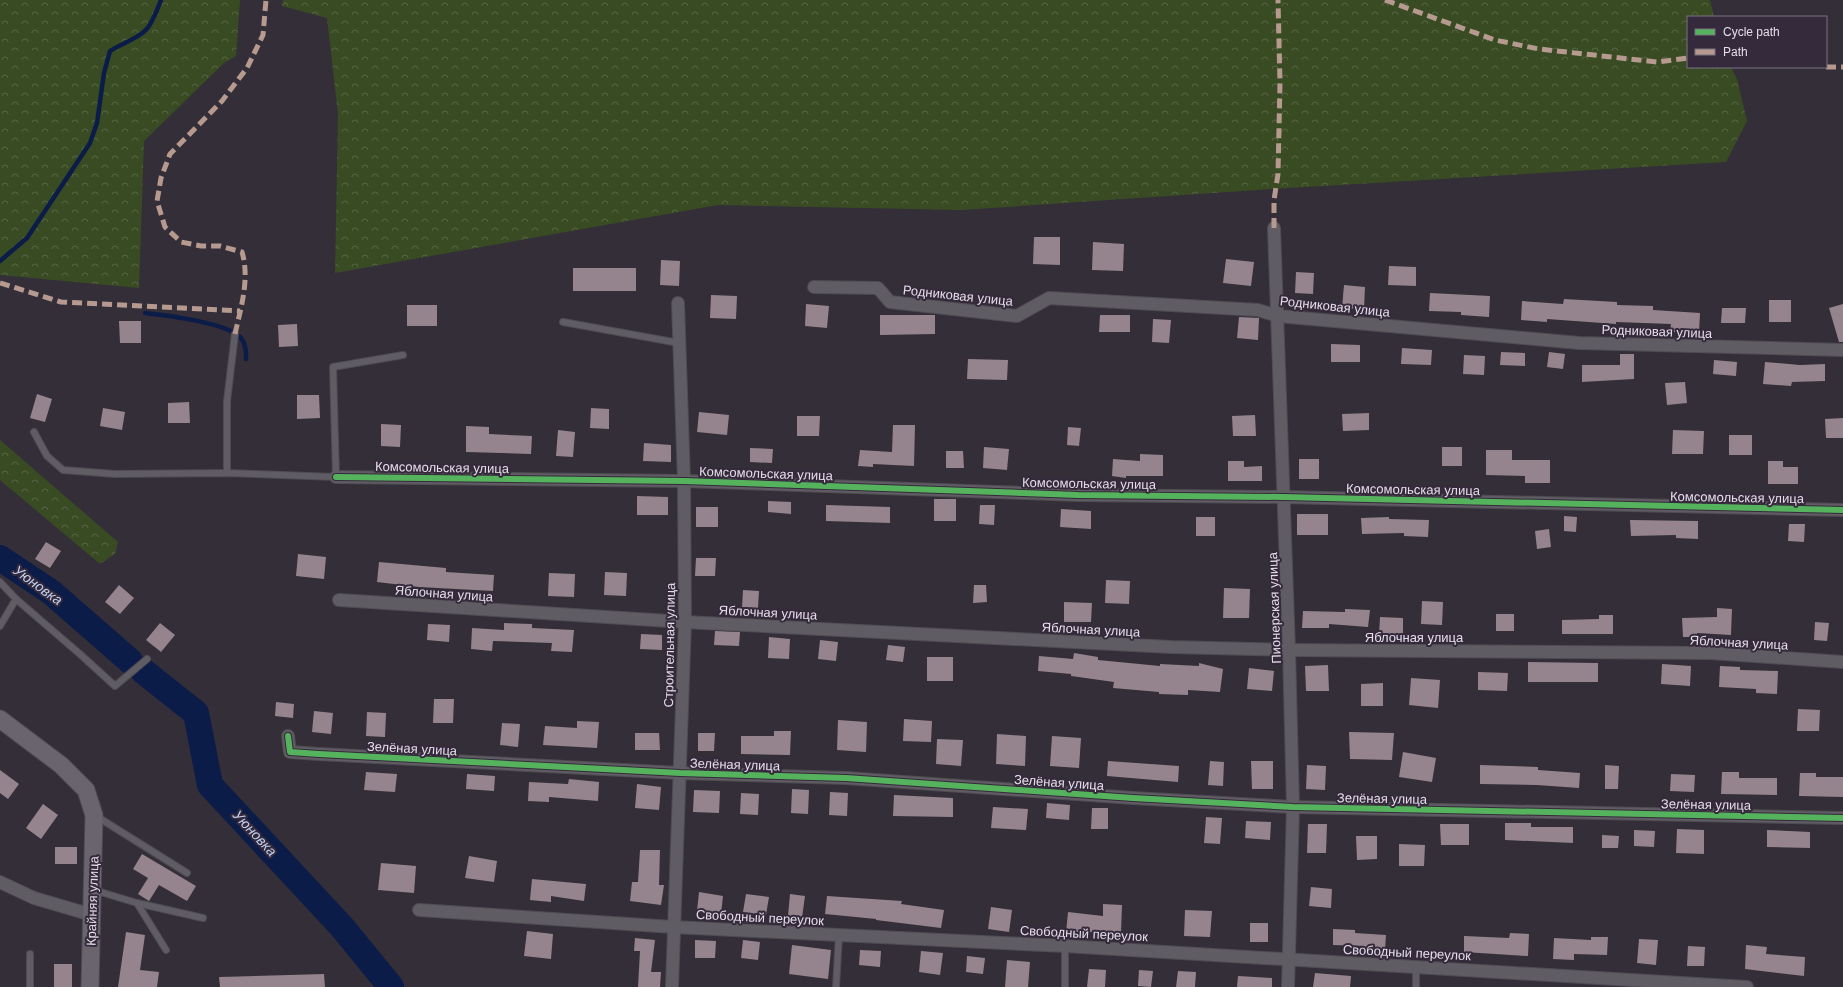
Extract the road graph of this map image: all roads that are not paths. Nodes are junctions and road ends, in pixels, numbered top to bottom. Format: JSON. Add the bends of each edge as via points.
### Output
{"nodes":[{"id":1,"x":1274,"y":228,"type":"dead end"},
{"id":2,"x":814,"y":288,"type":"dead end"},
{"id":3,"x":678,"y":303,"type":"dead end"},
{"id":4,"x":1278,"y":316,"type":"junction"},
{"id":5,"x":563,"y":322,"type":"dead end"},
{"id":6,"x":235,"y":334,"type":"dead end"},
{"id":7,"x":679,"y":343,"type":"junction"},
{"id":8,"x":1843,"y":350,"type":"edge"},
{"id":9,"x":403,"y":354,"type":"dead end"},
{"id":10,"x":34,"y":432,"type":"dead end"},
{"id":11,"x":227,"y":473,"type":"junction"},
{"id":12,"x":336,"y":477,"type":"junction"},
{"id":13,"x":684,"y":482,"type":"junction"},
{"id":14,"x":1284,"y":497,"type":"junction"},
{"id":15,"x":1843,"y":510,"type":"edge"},
{"id":16,"x":0,"y":582,"type":"edge"},
{"id":17,"x":16,"y":599,"type":"junction"},
{"id":18,"x":339,"y":600,"type":"dead end"},
{"id":19,"x":685,"y":622,"type":"junction"},
{"id":20,"x":0,"y":626,"type":"edge"},
{"id":21,"x":1289,"y":650,"type":"junction"},
{"id":22,"x":146,"y":659,"type":"dead end"},
{"id":23,"x":1843,"y":662,"type":"edge"},
{"id":24,"x":0,"y":719,"type":"edge"},
{"id":25,"x":288,"y":736,"type":"dead end"},
{"id":26,"x":680,"y":773,"type":"junction"},
{"id":27,"x":1293,"y":807,"type":"junction"},
{"id":28,"x":94,"y":815,"type":"junction"},
{"id":29,"x":1843,"y":818,"type":"edge"},
{"id":30,"x":187,"y":873,"type":"dead end"},
{"id":31,"x":0,"y":882,"type":"edge"},
{"id":32,"x":92,"y":890,"type":"junction"},
{"id":33,"x":137,"y":903,"type":"junction"},
{"id":34,"x":419,"y":910,"type":"dead end"},
{"id":35,"x":92,"y":915,"type":"junction"},
{"id":36,"x":203,"y":918,"type":"dead end"},
{"id":37,"x":673,"y":927,"type":"junction"},
{"id":38,"x":839,"y":935,"type":"junction"},
{"id":39,"x":1065,"y":946,"type":"junction"},
{"id":40,"x":166,"y":950,"type":"dead end"},
{"id":41,"x":30,"y":954,"type":"dead end"},
{"id":42,"x":1288,"y":959,"type":"junction"},
{"id":43,"x":1416,"y":966,"type":"junction"},
{"id":44,"x":30,"y":987,"type":"edge"},
{"id":45,"x":90,"y":987,"type":"edge"},
{"id":46,"x":672,"y":987,"type":"edge"},
{"id":47,"x":836,"y":987,"type":"edge"},
{"id":48,"x":1065,"y":987,"type":"edge"},
{"id":49,"x":1288,"y":987,"type":"edge"},
{"id":50,"x":1416,"y":987,"type":"edge"},
{"id":51,"x":1747,"y":987,"type":"edge"}],
"edges":[{"from":1,"to":4,"type":"street","name":"Пионерская улица"},
{"from":2,"to":4,"type":"street","name":"Родниковая улица","via":[[878,288],[890,302],[1017,316],[1049,298],[1258,310]]},
{"from":3,"to":7,"type":"street","name":"Строительная улица"},
{"from":4,"to":8,"type":"street","name":"Родниковая улица","via":[[1579,343]]},
{"from":4,"to":14,"type":"street","name":"Пионерская улица"},
{"from":5,"to":7,"type":"lane"},
{"from":6,"to":11,"type":"lane","via":[[227,401]]},
{"from":7,"to":13,"type":"street","name":"Строительная улица"},
{"from":9,"to":12,"type":"lane","via":[[333,368]]},
{"from":10,"to":11,"type":"lane","via":[[47,456],[63,470],[115,474]]},
{"from":11,"to":12,"type":"lane"},
{"from":12,"to":13,"type":"street","name":"Комсомольская улица"},
{"from":13,"to":14,"type":"street","name":"Комсомольская улица","via":[[1078,495]]},
{"from":13,"to":19,"type":"street","name":"Строительная улица"},
{"from":14,"to":15,"type":"street","name":"Комсомольская улица"},
{"from":14,"to":21,"type":"street","name":"Пионерская улица"},
{"from":16,"to":17,"type":"lane"},
{"from":17,"to":20,"type":"lane"},
{"from":17,"to":22,"type":"lane","via":[[115,686]]},
{"from":18,"to":19,"type":"street","name":"Яблочная улица"},
{"from":19,"to":21,"type":"street","name":"Яблочная улица","via":[[1171,647]]},
{"from":19,"to":26,"type":"street","name":"Строительная улица"},
{"from":21,"to":23,"type":"street","name":"Яблочная улица","via":[[1710,653]]},
{"from":21,"to":27,"type":"street","name":"Пионерская улица"},
{"from":24,"to":28,"type":"street","name":"Крайняя улица","via":[[61,765],[86,790]]},
{"from":25,"to":26,"type":"street","name":"Зелёная улица","via":[[290,752]]},
{"from":26,"to":27,"type":"street","name":"Зелёная улица","via":[[846,778]]},
{"from":26,"to":37,"type":"street","name":"Строительная улица"},
{"from":27,"to":29,"type":"street","name":"Зелёная улица"},
{"from":27,"to":42,"type":"street","name":"Пионерская улица"},
{"from":28,"to":30,"type":"lane"},
{"from":28,"to":32,"type":"street","name":"Крайняя улица"},
{"from":31,"to":35,"type":"street","via":[[34,898]]},
{"from":32,"to":33,"type":"lane"},
{"from":32,"to":35,"type":"street","name":"Крайняя улица"},
{"from":33,"to":36,"type":"lane"},
{"from":33,"to":40,"type":"lane"},
{"from":34,"to":37,"type":"street","name":"Свободный переулок"},
{"from":35,"to":45,"type":"street","name":"Крайняя улица"},
{"from":37,"to":38,"type":"street","name":"Свободный переулок"},
{"from":37,"to":46,"type":"street","name":"Строительная улица"},
{"from":38,"to":39,"type":"street","name":"Свободный переулок"},
{"from":38,"to":47,"type":"lane"},
{"from":39,"to":42,"type":"street","name":"Свободный переулок"},
{"from":39,"to":48,"type":"lane"},
{"from":41,"to":44,"type":"lane"},
{"from":42,"to":43,"type":"street","name":"Свободный переулок"},
{"from":42,"to":49,"type":"street","name":"Пионерская улица"},
{"from":43,"to":50,"type":"lane"},
{"from":43,"to":51,"type":"street","name":"Свободный переулок"}]}
